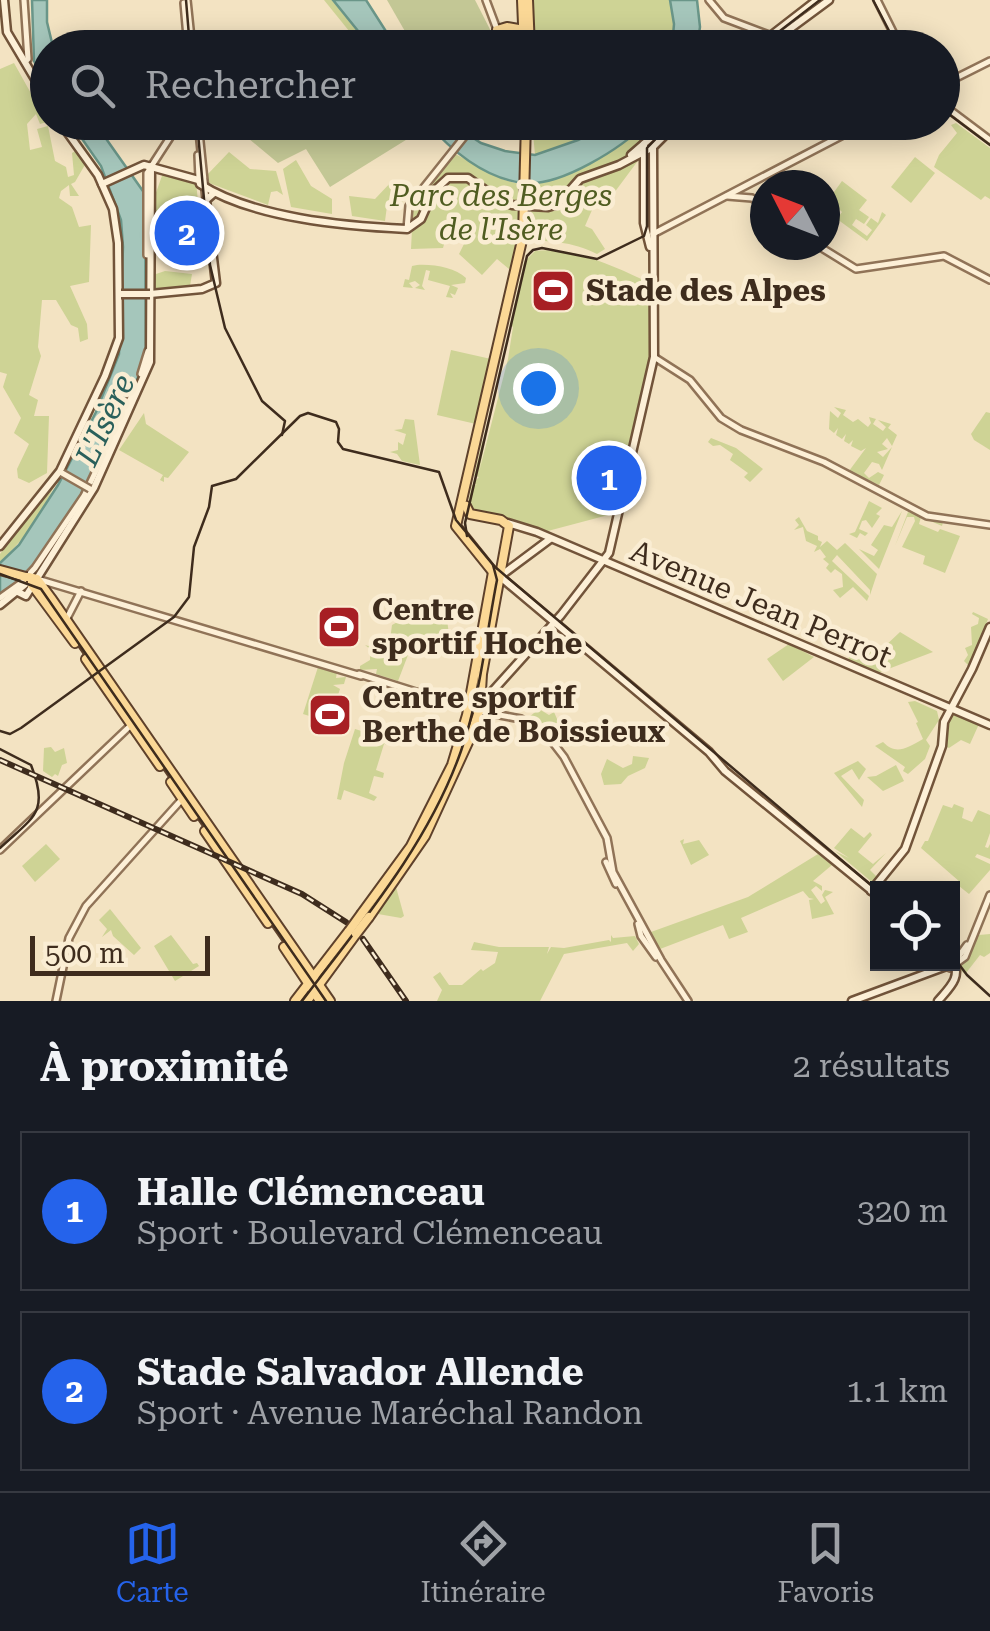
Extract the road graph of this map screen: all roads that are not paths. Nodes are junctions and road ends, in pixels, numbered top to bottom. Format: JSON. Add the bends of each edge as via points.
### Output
{"nodes":[{"id":1,"x":4,"y":0,"type":"edge"},
{"id":2,"x":24,"y":0,"type":"edge"},
{"id":3,"x":186,"y":0,"type":"edge"},
{"id":4,"x":486,"y":0,"type":"edge"},
{"id":5,"x":525,"y":0,"type":"edge"},
{"id":6,"x":710,"y":0,"type":"edge"},
{"id":7,"x":817,"y":0,"type":"edge"},
{"id":8,"x":828,"y":0,"type":"edge"},
{"id":9,"x":877,"y":0,"type":"edge"},
{"id":10,"x":799,"y":16,"type":"junction"},
{"id":11,"x":188,"y":30,"type":"edge"},
{"id":12,"x":497,"y":30,"type":"edge"},
{"id":13,"x":526,"y":30,"type":"edge"},
{"id":14,"x":757,"y":30,"type":"edge"},
{"id":15,"x":782,"y":30,"type":"edge"},
{"id":16,"x":892,"y":30,"type":"edge"},
{"id":17,"x":990,"y":61,"type":"edge"},
{"id":18,"x":25,"y":62,"type":"junction"},
{"id":19,"x":30,"y":70,"type":"edge"},
{"id":20,"x":960,"y":76,"type":"edge"},
{"id":21,"x":960,"y":118,"type":"edge"},
{"id":22,"x":73,"y":140,"type":"edge"},
{"id":23,"x":168,"y":140,"type":"edge"},
{"id":24,"x":198,"y":140,"type":"edge"},
{"id":25,"x":462,"y":140,"type":"edge"},
{"id":26,"x":529,"y":140,"type":"edge"},
{"id":27,"x":654,"y":140,"type":"edge"},
{"id":28,"x":657,"y":140,"type":"edge"},
{"id":29,"x":835,"y":140,"type":"edge"},
{"id":30,"x":990,"y":140,"type":"edge"},
{"id":31,"x":647,"y":148,"type":"junction"},
{"id":32,"x":151,"y":166,"type":"junction"},
{"id":33,"x":104,"y":184,"type":"junction"},
{"id":34,"x":202,"y":185,"type":"junction"},
{"id":35,"x":218,"y":192,"type":"junction"},
{"id":36,"x":736,"y":194,"type":"junction"},
{"id":37,"x":750,"y":198,"type":"edge"},
{"id":38,"x":206,"y":200,"type":"junction"},
{"id":39,"x":528,"y":210,"type":"junction"},
{"id":40,"x":409,"y":226,"type":"junction"},
{"id":41,"x":651,"y":233,"type":"junction"},
{"id":42,"x":840,"y":259,"type":"edge"},
{"id":43,"x":990,"y":280,"type":"edge"},
{"id":44,"x":202,"y":289,"type":"junction"},
{"id":45,"x":120,"y":294,"type":"junction"},
{"id":46,"x":152,"y":294,"type":"junction"},
{"id":47,"x":658,"y":359,"type":"junction"},
{"id":48,"x":61,"y":472,"type":"junction"},
{"id":49,"x":91,"y":490,"type":"junction"},
{"id":50,"x":466,"y":506,"type":"junction"},
{"id":51,"x":508,"y":522,"type":"junction"},
{"id":52,"x":990,"y":525,"type":"edge"},
{"id":53,"x":456,"y":527,"type":"junction"},
{"id":54,"x":550,"y":539,"type":"junction"},
{"id":55,"x":0,"y":546,"type":"edge"},
{"id":56,"x":607,"y":564,"type":"junction"},
{"id":57,"x":0,"y":570,"type":"edge"},
{"id":58,"x":499,"y":574,"type":"junction"},
{"id":59,"x":31,"y":579,"type":"junction"},
{"id":60,"x":81,"y":591,"type":"junction"},
{"id":61,"x":0,"y":601,"type":"edge"},
{"id":62,"x":63,"y":622,"type":"junction"},
{"id":63,"x":554,"y":622,"type":"junction"},
{"id":64,"x":990,"y":628,"type":"edge"},
{"id":65,"x":468,"y":705,"type":"junction"},
{"id":66,"x":480,"y":707,"type":"junction"},
{"id":67,"x":953,"y":710,"type":"junction"},
{"id":68,"x":133,"y":724,"type":"junction"},
{"id":69,"x":988,"y":725,"type":"edge"},
{"id":70,"x":184,"y":797,"type":"junction"},
{"id":71,"x":592,"y":811,"type":"junction"},
{"id":72,"x":0,"y":850,"type":"edge"},
{"id":73,"x":881,"y":881,"type":"edge"},
{"id":74,"x":870,"y":888,"type":"edge"},
{"id":75,"x":990,"y":896,"type":"edge"},
{"id":76,"x":366,"y":915,"type":"junction"},
{"id":77,"x":960,"y":954,"type":"edge"},
{"id":78,"x":960,"y":958,"type":"edge"},
{"id":79,"x":931,"y":971,"type":"edge"},
{"id":80,"x":950,"y":971,"type":"edge"},
{"id":81,"x":951,"y":971,"type":"edge"},
{"id":82,"x":314,"y":985,"type":"junction"},
{"id":83,"x":56,"y":1001,"type":"edge"},
{"id":84,"x":295,"y":1001,"type":"edge"},
{"id":85,"x":307,"y":1001,"type":"edge"},
{"id":86,"x":320,"y":1001,"type":"edge"},
{"id":87,"x":330,"y":1001,"type":"edge"},
{"id":88,"x":687,"y":1001,"type":"edge"},
{"id":89,"x":852,"y":1001,"type":"edge"},
{"id":90,"x":936,"y":1001,"type":"edge"}],
"edges":[{"from":1,"to":18,"type":"main road","via":[[8,36]]},
{"from":2,"to":18,"type":"street"},
{"from":3,"to":11,"type":"street"},
{"from":4,"to":12,"type":"street"},
{"from":5,"to":13,"type":"main road"},
{"from":6,"to":14,"type":"street","via":[[724,18]]},
{"from":7,"to":10,"type":"main road"},
{"from":8,"to":10,"type":"main road"},
{"from":9,"to":16,"type":"street"},
{"from":10,"to":15,"type":"main road"},
{"from":17,"to":20,"type":"street"},
{"from":18,"to":19,"type":"main road"},
{"from":21,"to":30,"type":"street"},
{"from":22,"to":33,"type":"main road"},
{"from":23,"to":32,"type":"street"},
{"from":24,"to":34,"type":"street"},
{"from":25,"to":40,"type":"street","via":[[411,205]]},
{"from":26,"to":39,"type":"main road"},
{"from":27,"to":31,"type":"main road"},
{"from":28,"to":31,"type":"main road"},
{"from":29,"to":36,"type":"street"},
{"from":31,"to":39,"type":"main road","via":[[580,178],[558,204]]},
{"from":31,"to":41,"type":"main road"},
{"from":31,"to":41,"type":"main road"},
{"from":32,"to":33,"type":"main road"},
{"from":32,"to":34,"type":"main road"},
{"from":32,"to":46,"type":"main road"},
{"from":32,"to":61,"type":"street","via":[[144,368],[84,496],[35,568]]},
{"from":33,"to":45,"type":"main road","via":[[117,226]]},
{"from":34,"to":35,"type":"main road"},
{"from":34,"to":38,"type":"street"},
{"from":34,"to":44,"type":"main road","via":[[210,280]]},
{"from":35,"to":38,"type":"main road"},
{"from":35,"to":40,"type":"main road","via":[[276,213]]},
{"from":36,"to":37,"type":"street"},
{"from":36,"to":41,"type":"street"},
{"from":38,"to":44,"type":"main road","via":[[216,283]]},
{"from":39,"to":40,"type":"main road","via":[[459,176],[440,184],[424,216]]},
{"from":39,"to":50,"type":"main road"},
{"from":39,"to":53,"type":"main road"},
{"from":41,"to":47,"type":"main road"},
{"from":42,"to":43,"type":"street","via":[[856,269],[944,256]]},
{"from":44,"to":46,"type":"main road"},
{"from":45,"to":46,"type":"main road","bridge":true},
{"from":45,"to":48,"type":"main road","via":[[118,341]]},
{"from":46,"to":49,"type":"main road","via":[[149,364]]},
{"from":47,"to":52,"type":"street","via":[[742,431],[818,459],[927,516]]},
{"from":47,"to":56,"type":"main road"},
{"from":48,"to":49,"type":"street","bridge":true},
{"from":48,"to":55,"type":"main road"},
{"from":49,"to":59,"type":"main road"},
{"from":50,"to":51,"type":"main road","via":[[471,514]]},
{"from":50,"to":53,"type":"main road"},
{"from":51,"to":54,"type":"main road","name":"Avenue Jean Perrot"},
{"from":51,"to":58,"type":"main road"},
{"from":53,"to":58,"type":"main road"},
{"from":54,"to":56,"type":"main road","name":"Avenue Jean Perrot"},
{"from":54,"to":58,"type":"main road"},
{"from":56,"to":63,"type":"main road"},
{"from":56,"to":67,"type":"main road","name":"Avenue Jean Perrot"},
{"from":57,"to":59,"type":"main road"},
{"from":58,"to":63,"type":"main road"},
{"from":58,"to":65,"type":"main road"},
{"from":58,"to":66,"type":"main road"},
{"from":59,"to":60,"type":"street"},
{"from":59,"to":61,"type":"main road","via":[[22,594]]},
{"from":59,"to":62,"type":"main road"},
{"from":60,"to":62,"type":"street"},
{"from":60,"to":65,"type":"street"},
{"from":62,"to":68,"type":"main road"},
{"from":63,"to":66,"type":"main road"},
{"from":63,"to":74,"type":"main road"},
{"from":64,"to":67,"type":"main road"},
{"from":65,"to":66,"type":"street"},
{"from":65,"to":76,"type":"main road","via":[[452,765]]},
{"from":66,"to":71,"type":"street","via":[[543,732]]},
{"from":66,"to":76,"type":"main road","via":[[432,823]]},
{"from":67,"to":69,"type":"main road","name":"Avenue Jean Perrot"},
{"from":67,"to":73,"type":"main road","via":[[905,849]]},
{"from":68,"to":70,"type":"main road"},
{"from":68,"to":72,"type":"street"},
{"from":70,"to":82,"type":"main road"},
{"from":70,"to":83,"type":"street","via":[[87,905],[69,938]]},
{"from":71,"to":88,"type":"street","via":[[609,844],[610,867]]},
{"from":71,"to":88,"type":"street","via":[[609,874],[642,938]]},
{"from":75,"to":77,"type":"street"},
{"from":75,"to":78,"type":"street"},
{"from":76,"to":82,"type":"main road","bridge":true},
{"from":79,"to":89,"type":"main road"},
{"from":80,"to":90,"type":"main road"},
{"from":81,"to":90,"type":"main road","via":[[951,985]]},
{"from":82,"to":84,"type":"main road"},
{"from":82,"to":85,"type":"main road"},
{"from":82,"to":86,"type":"main road"},
{"from":82,"to":87,"type":"main road"}]}
